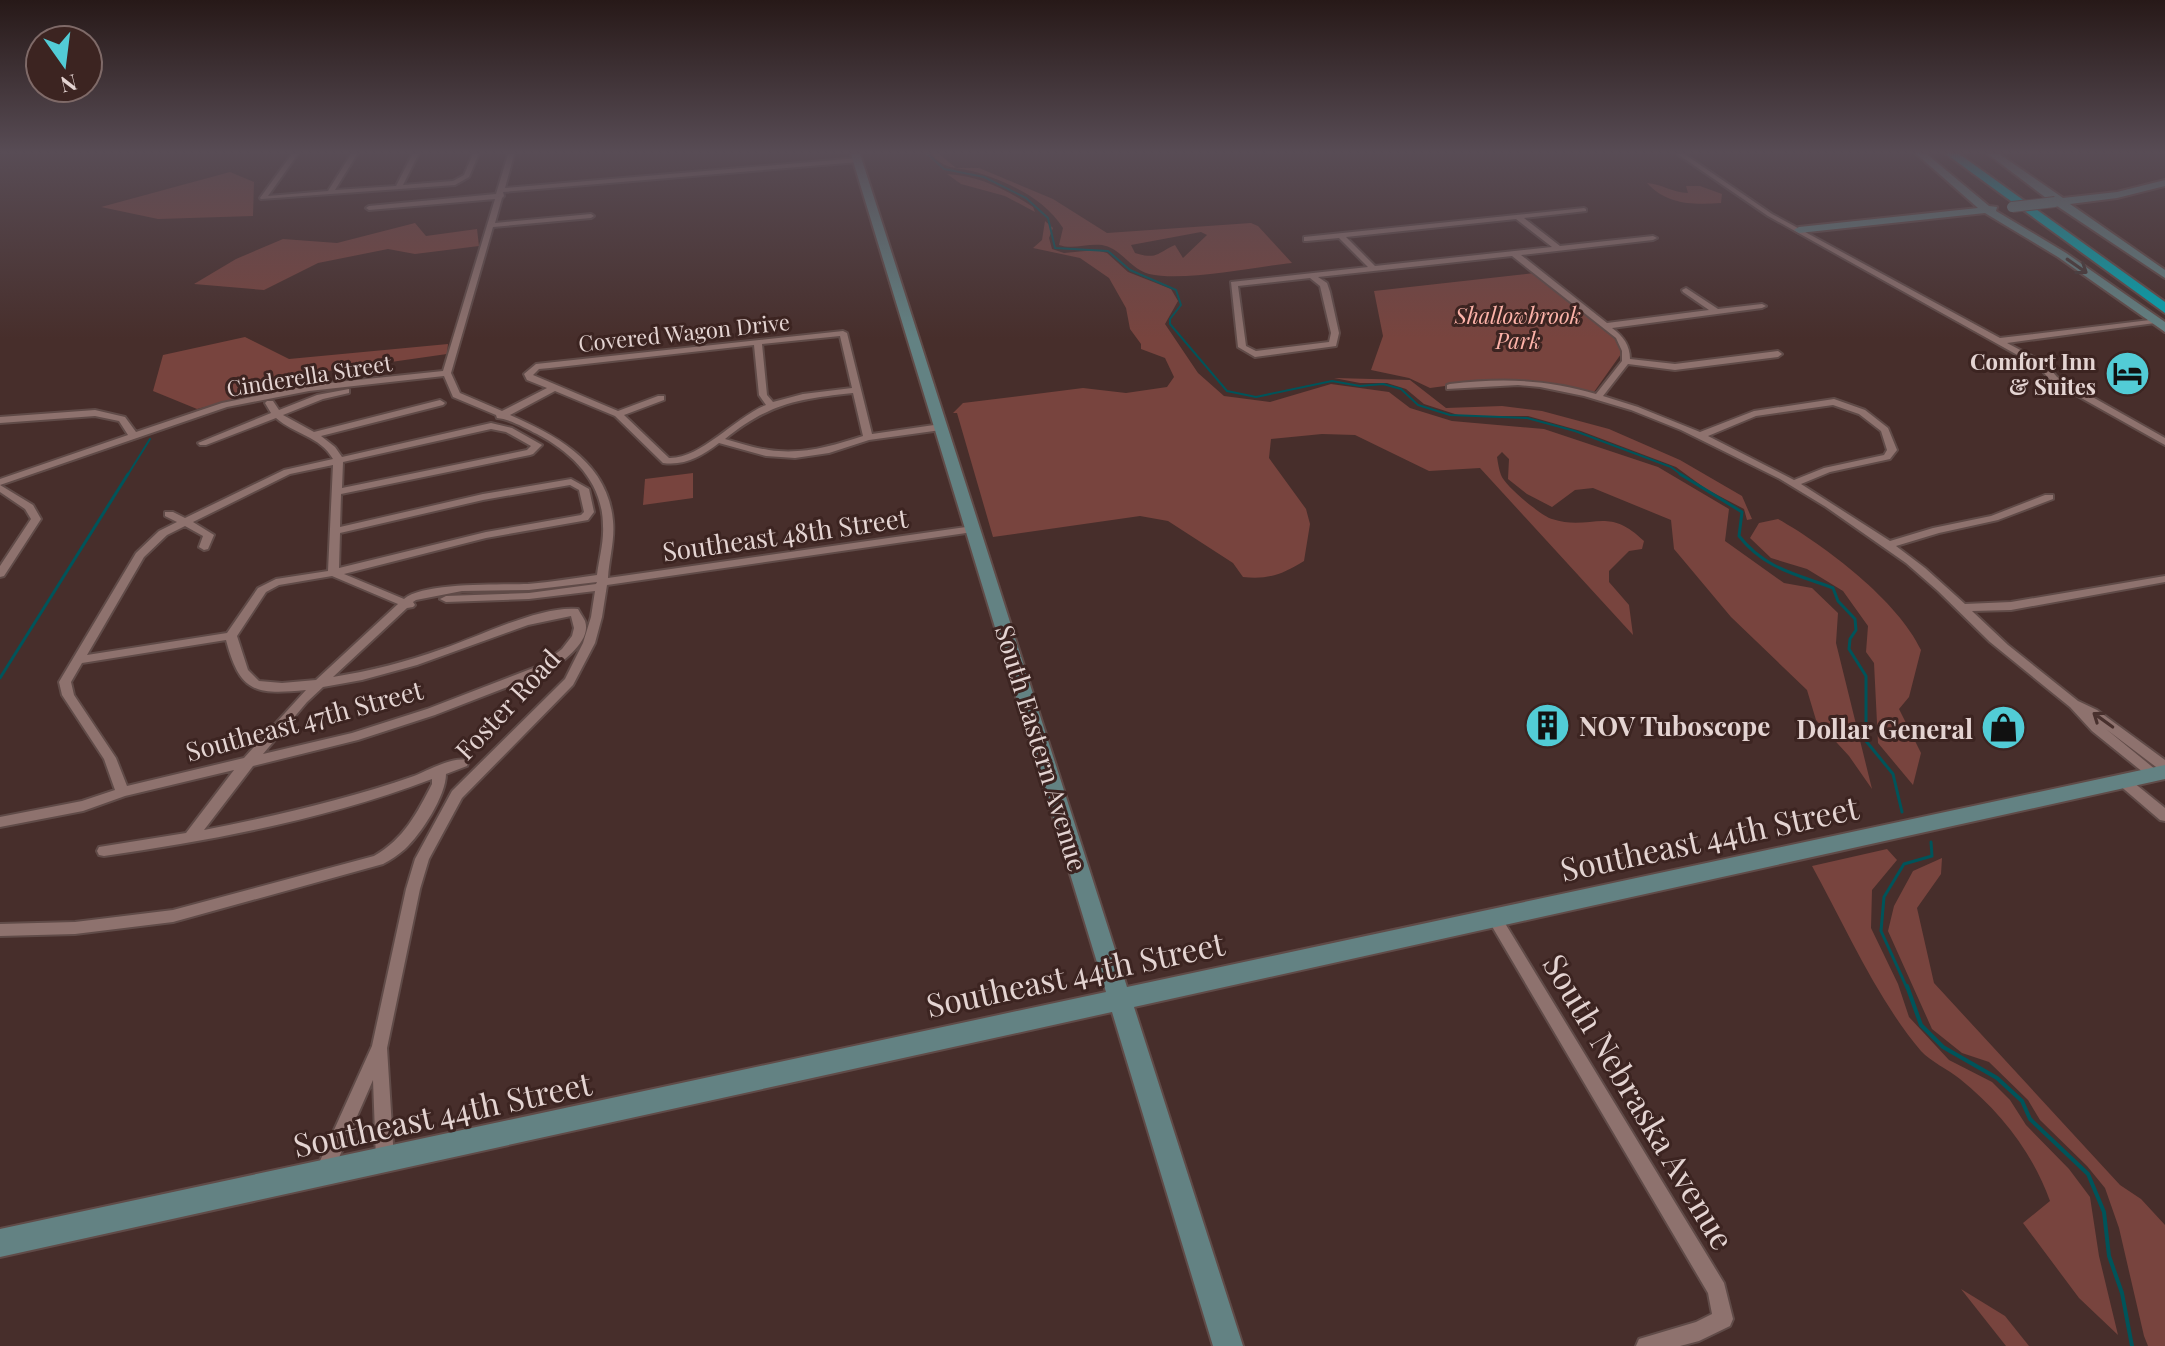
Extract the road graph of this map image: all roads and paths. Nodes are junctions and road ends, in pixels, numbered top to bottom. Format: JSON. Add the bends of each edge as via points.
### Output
{"nodes":[{"id":1,"x":495,"y":214,"type":"edge"},
{"id":2,"x":874,"y":214,"type":"edge"},
{"id":3,"x":1553,"y":214,"type":"edge"},
{"id":4,"x":1774,"y":214,"type":"edge"},
{"id":5,"x":1951,"y":214,"type":"edge"},
{"id":6,"x":1993,"y":214,"type":"edge"},
{"id":7,"x":2034,"y":214,"type":"edge"},
{"id":8,"x":2051,"y":214,"type":"edge"},
{"id":9,"x":2076,"y":214,"type":"edge"},
{"id":10,"x":591,"y":216,"type":"dead end"},
{"id":11,"x":1519,"y":218,"type":"junction"},
{"id":12,"x":492,"y":225,"type":"junction"},
{"id":13,"x":1799,"y":230,"type":"junction"},
{"id":14,"x":1340,"y":235,"type":"junction"},
{"id":15,"x":1653,"y":238,"type":"dead end"},
{"id":16,"x":1307,"y":239,"type":"dead end"},
{"id":17,"x":1559,"y":249,"type":"junction"},
{"id":18,"x":1515,"y":254,"type":"junction"},
{"id":19,"x":1374,"y":269,"type":"junction"},
{"id":20,"x":2165,"y":275,"type":"edge"},
{"id":21,"x":1312,"y":276,"type":"junction"},
{"id":22,"x":1686,"y":290,"type":"dead end"},
{"id":23,"x":2165,"y":296,"type":"edge"},
{"id":24,"x":1762,"y":306,"type":"dead end"},
{"id":25,"x":1717,"y":312,"type":"junction"},
{"id":26,"x":2163,"y":319,"type":"edge"},
{"id":27,"x":1606,"y":326,"type":"junction"},
{"id":28,"x":2000,"y":341,"type":"junction"},
{"id":29,"x":758,"y":342,"type":"junction"},
{"id":30,"x":1778,"y":354,"type":"dead end"},
{"id":31,"x":1626,"y":361,"type":"junction"},
{"id":32,"x":447,"y":373,"type":"junction"},
{"id":33,"x":410,"y":384,"type":"dead end"},
{"id":34,"x":1450,"y":387,"type":"dead end"},
{"id":35,"x":554,"y":388,"type":"junction"},
{"id":36,"x":856,"y":390,"type":"junction"},
{"id":37,"x":1598,"y":397,"type":"junction"},
{"id":38,"x":661,"y":398,"type":"dead end"},
{"id":39,"x":270,"y":403,"type":"dead end"},
{"id":40,"x":440,"y":403,"type":"dead end"},
{"id":41,"x":771,"y":406,"type":"junction"},
{"id":42,"x":618,"y":414,"type":"junction"},
{"id":43,"x":275,"y":415,"type":"junction"},
{"id":44,"x":500,"y":416,"type":"junction"},
{"id":45,"x":0,"y":420,"type":"edge"},
{"id":46,"x":941,"y":427,"type":"junction"},
{"id":47,"x":316,"y":434,"type":"junction"},
{"id":48,"x":133,"y":435,"type":"junction"},
{"id":49,"x":1699,"y":436,"type":"junction"},
{"id":50,"x":868,"y":437,"type":"junction"},
{"id":51,"x":719,"y":440,"type":"junction"},
{"id":52,"x":2165,"y":442,"type":"edge"},
{"id":53,"x":203,"y":443,"type":"dead end"},
{"id":54,"x":338,"y":459,"type":"junction"},
{"id":55,"x":0,"y":482,"type":"edge"},
{"id":56,"x":1793,"y":484,"type":"junction"},
{"id":57,"x":0,"y":488,"type":"edge"},
{"id":58,"x":338,"y":492,"type":"junction"},
{"id":59,"x":2049,"y":497,"type":"dead end"},
{"id":60,"x":169,"y":514,"type":"dead end"},
{"id":61,"x":186,"y":521,"type":"junction"},
{"id":62,"x":973,"y":529,"type":"junction"},
{"id":63,"x":335,"y":531,"type":"junction"},
{"id":64,"x":1887,"y":545,"type":"junction"},
{"id":65,"x":204,"y":547,"type":"dead end"},
{"id":66,"x":333,"y":573,"type":"junction"},
{"id":67,"x":0,"y":574,"type":"edge"},
{"id":68,"x":2165,"y":579,"type":"edge"},
{"id":69,"x":602,"y":582,"type":"junction"},
{"id":70,"x":405,"y":603,"type":"junction"},
{"id":71,"x":1965,"y":608,"type":"junction"},
{"id":72,"x":231,"y":636,"type":"junction"},
{"id":73,"x":77,"y":660,"type":"junction"},
{"id":74,"x":321,"y":683,"type":"junction"},
{"id":75,"x":249,"y":763,"type":"junction"},
{"id":76,"x":462,"y":763,"type":"dead end"},
{"id":77,"x":2161,"y":771,"type":"edge"},
{"id":78,"x":439,"y":772,"type":"junction"},
{"id":79,"x":2123,"y":781,"type":"junction"},
{"id":80,"x":123,"y":792,"type":"junction"},
{"id":81,"x":2165,"y":816,"type":"edge"},
{"id":82,"x":0,"y":822,"type":"edge"},
{"id":83,"x":190,"y":838,"type":"junction"},
{"id":84,"x":104,"y":851,"type":"dead end"},
{"id":85,"x":1495,"y":919,"type":"junction"},
{"id":86,"x":0,"y":930,"type":"edge"},
{"id":87,"x":1120,"y":997,"type":"junction"},
{"id":88,"x":380,"y":1046,"type":"junction"},
{"id":89,"x":385,"y":1160,"type":"junction"},
{"id":90,"x":323,"y":1174,"type":"junction"},
{"id":91,"x":0,"y":1243,"type":"edge"},
{"id":92,"x":1228,"y":1346,"type":"edge"},
{"id":93,"x":1646,"y":1346,"type":"edge"}],
"edges":[{"from":1,"to":12,"type":"street"},
{"from":2,"to":46,"type":"main road","name":"South Eastern Avenue"},
{"from":3,"to":11,"type":"street"},
{"from":4,"to":13,"type":"street"},
{"from":5,"to":13,"type":"main road"},
{"from":6,"to":26,"type":"main road","one_way":true},
{"from":7,"to":26,"type":"highway","via":[[2110,269]]},
{"from":8,"to":23,"type":"highway"},
{"from":9,"to":20,"type":"main road"},
{"from":10,"to":12,"type":"street"},
{"from":11,"to":14,"type":"street"},
{"from":11,"to":17,"type":"street"},
{"from":12,"to":32,"type":"street"},
{"from":13,"to":28,"type":"street"},
{"from":14,"to":16,"type":"street"},
{"from":14,"to":19,"type":"street"},
{"from":15,"to":17,"type":"street"},
{"from":17,"to":18,"type":"street"},
{"from":18,"to":19,"type":"street"},
{"from":18,"to":27,"type":"street"},
{"from":19,"to":21,"type":"street"},
{"from":21,"to":21,"type":"street","via":[[1324,285],[1333,344],[1255,354],[1242,347],[1234,284]]},
{"from":22,"to":25,"type":"street"},
{"from":24,"to":25,"type":"street"},
{"from":25,"to":27,"type":"street"},
{"from":26,"to":28,"type":"street"},
{"from":27,"to":31,"type":"street","via":[[1623,344]]},
{"from":28,"to":52,"type":"street","via":[[2048,369],[2054,379]]},
{"from":29,"to":35,"type":"street","name":"Covered Wagon Drive","via":[[530,371],[530,378]]},
{"from":29,"to":36,"type":"street","name":"Covered Wagon Drive","via":[[843,333]]},
{"from":29,"to":41,"type":"street","via":[[763,395]]},
{"from":30,"to":31,"type":"street","via":[[1675,367]]},
{"from":31,"to":37,"type":"street"},
{"from":32,"to":44,"type":"street","name":"Foster Road","via":[[456,395]]},
{"from":32,"to":48,"type":"street","name":"Cinderella Street","via":[[268,395]]},
{"from":33,"to":43,"type":"street","via":[[333,394]]},
{"from":34,"to":37,"type":"street","via":[[1542,384]]},
{"from":35,"to":42,"type":"street"},
{"from":35,"to":44,"type":"street"},
{"from":36,"to":41,"type":"street"},
{"from":36,"to":50,"type":"street"},
{"from":37,"to":49,"type":"street"},
{"from":38,"to":42,"type":"street"},
{"from":39,"to":43,"type":"street"},
{"from":40,"to":47,"type":"street"},
{"from":41,"to":51,"type":"street"},
{"from":42,"to":51,"type":"street","via":[[666,461],[674,463]]},
{"from":43,"to":47,"type":"street"},
{"from":43,"to":53,"type":"street"},
{"from":44,"to":69,"type":"street","name":"Foster Road","via":[[562,444],[594,472],[609,520]]},
{"from":45,"to":48,"type":"street","via":[[95,413],[122,419]]},
{"from":46,"to":50,"type":"street"},
{"from":46,"to":62,"type":"main road","name":"South Eastern Avenue"},
{"from":47,"to":54,"type":"street"},
{"from":48,"to":55,"type":"street","name":"Cinderella Street"},
{"from":49,"to":56,"type":"street"},
{"from":49,"to":56,"type":"street","via":[[1754,414],[1834,402],[1862,412],[1885,430],[1892,444],[1887,457],[1827,470]]},
{"from":50,"to":51,"type":"street","via":[[829,450],[782,456]]},
{"from":54,"to":58,"type":"street"},
{"from":54,"to":58,"type":"street","via":[[491,426],[535,442],[536,448]]},
{"from":54,"to":61,"type":"street","via":[[287,472]]},
{"from":56,"to":64,"type":"street"},
{"from":57,"to":67,"type":"street","via":[[29,507],[36,519]]},
{"from":58,"to":63,"type":"street"},
{"from":59,"to":64,"type":"street","via":[[1994,518]]},
{"from":60,"to":61,"type":"street"},
{"from":61,"to":65,"type":"street","via":[[209,535]]},
{"from":61,"to":73,"type":"street","via":[[163,533],[140,555]]},
{"from":62,"to":69,"type":"street","name":"Southeast 48th Street"},
{"from":62,"to":87,"type":"main road","name":"South Eastern Avenue"},
{"from":63,"to":66,"type":"street"},
{"from":63,"to":66,"type":"street","via":[[571,482],[584,489],[589,512],[584,518],[486,535]]},
{"from":64,"to":71,"type":"street"},
{"from":66,"to":70,"type":"street"},
{"from":66,"to":72,"type":"street","via":[[276,582],[262,590]]},
{"from":68,"to":71,"type":"street","via":[[2011,606]]},
{"from":69,"to":70,"type":"street","name":"Southeast 48th Street","via":[[529,596]]},
{"from":69,"to":88,"type":"street","name":"Foster Road","via":[[600,611],[583,662],[552,702],[457,795],[422,859]]},
{"from":70,"to":74,"type":"street"},
{"from":71,"to":77,"type":"street","via":[[2096,728]]},
{"from":72,"to":73,"type":"street"},
{"from":72,"to":74,"type":"street","via":[[243,674],[254,684]]},
{"from":73,"to":80,"type":"street","via":[[65,682],[68,695],[110,758]]},
{"from":74,"to":75,"type":"street"},
{"from":74,"to":75,"type":"street","name":"Southeast 47th Street","via":[[416,662],[536,617],[574,612],[579,617],[580,628],[566,655],[545,668],[392,726]]},
{"from":75,"to":80,"type":"street","name":"Southeast 47th Street"},
{"from":75,"to":83,"type":"street"},
{"from":76,"to":78,"type":"street"},
{"from":77,"to":79,"type":"main road","name":"Southeast 44th Street"},
{"from":78,"to":83,"type":"street","via":[[321,809]]},
{"from":78,"to":86,"type":"street","via":[[439,784],[405,843],[378,860],[173,916],[75,928]]},
{"from":79,"to":81,"type":"street"},
{"from":79,"to":85,"type":"main road","name":"Southeast 44th Street"},
{"from":80,"to":82,"type":"street","name":"Southeast 47th Street","via":[[83,806]]},
{"from":83,"to":84,"type":"street"},
{"from":85,"to":87,"type":"main road","name":"Southeast 44th Street"},
{"from":85,"to":93,"type":"street","name":"South Nebraska Avenue","via":[[1717,1290],[1723,1319]]},
{"from":87,"to":89,"type":"main road","name":"Southeast 44th Street"},
{"from":87,"to":92,"type":"main road","name":"South Eastern Avenue"},
{"from":88,"to":89,"type":"street","name":"Foster Road"},
{"from":88,"to":90,"type":"street","name":"Foster Road"},
{"from":89,"to":90,"type":"main road","name":"Southeast 44th Street"},
{"from":90,"to":91,"type":"main road","name":"Southeast 44th Street"}]}
